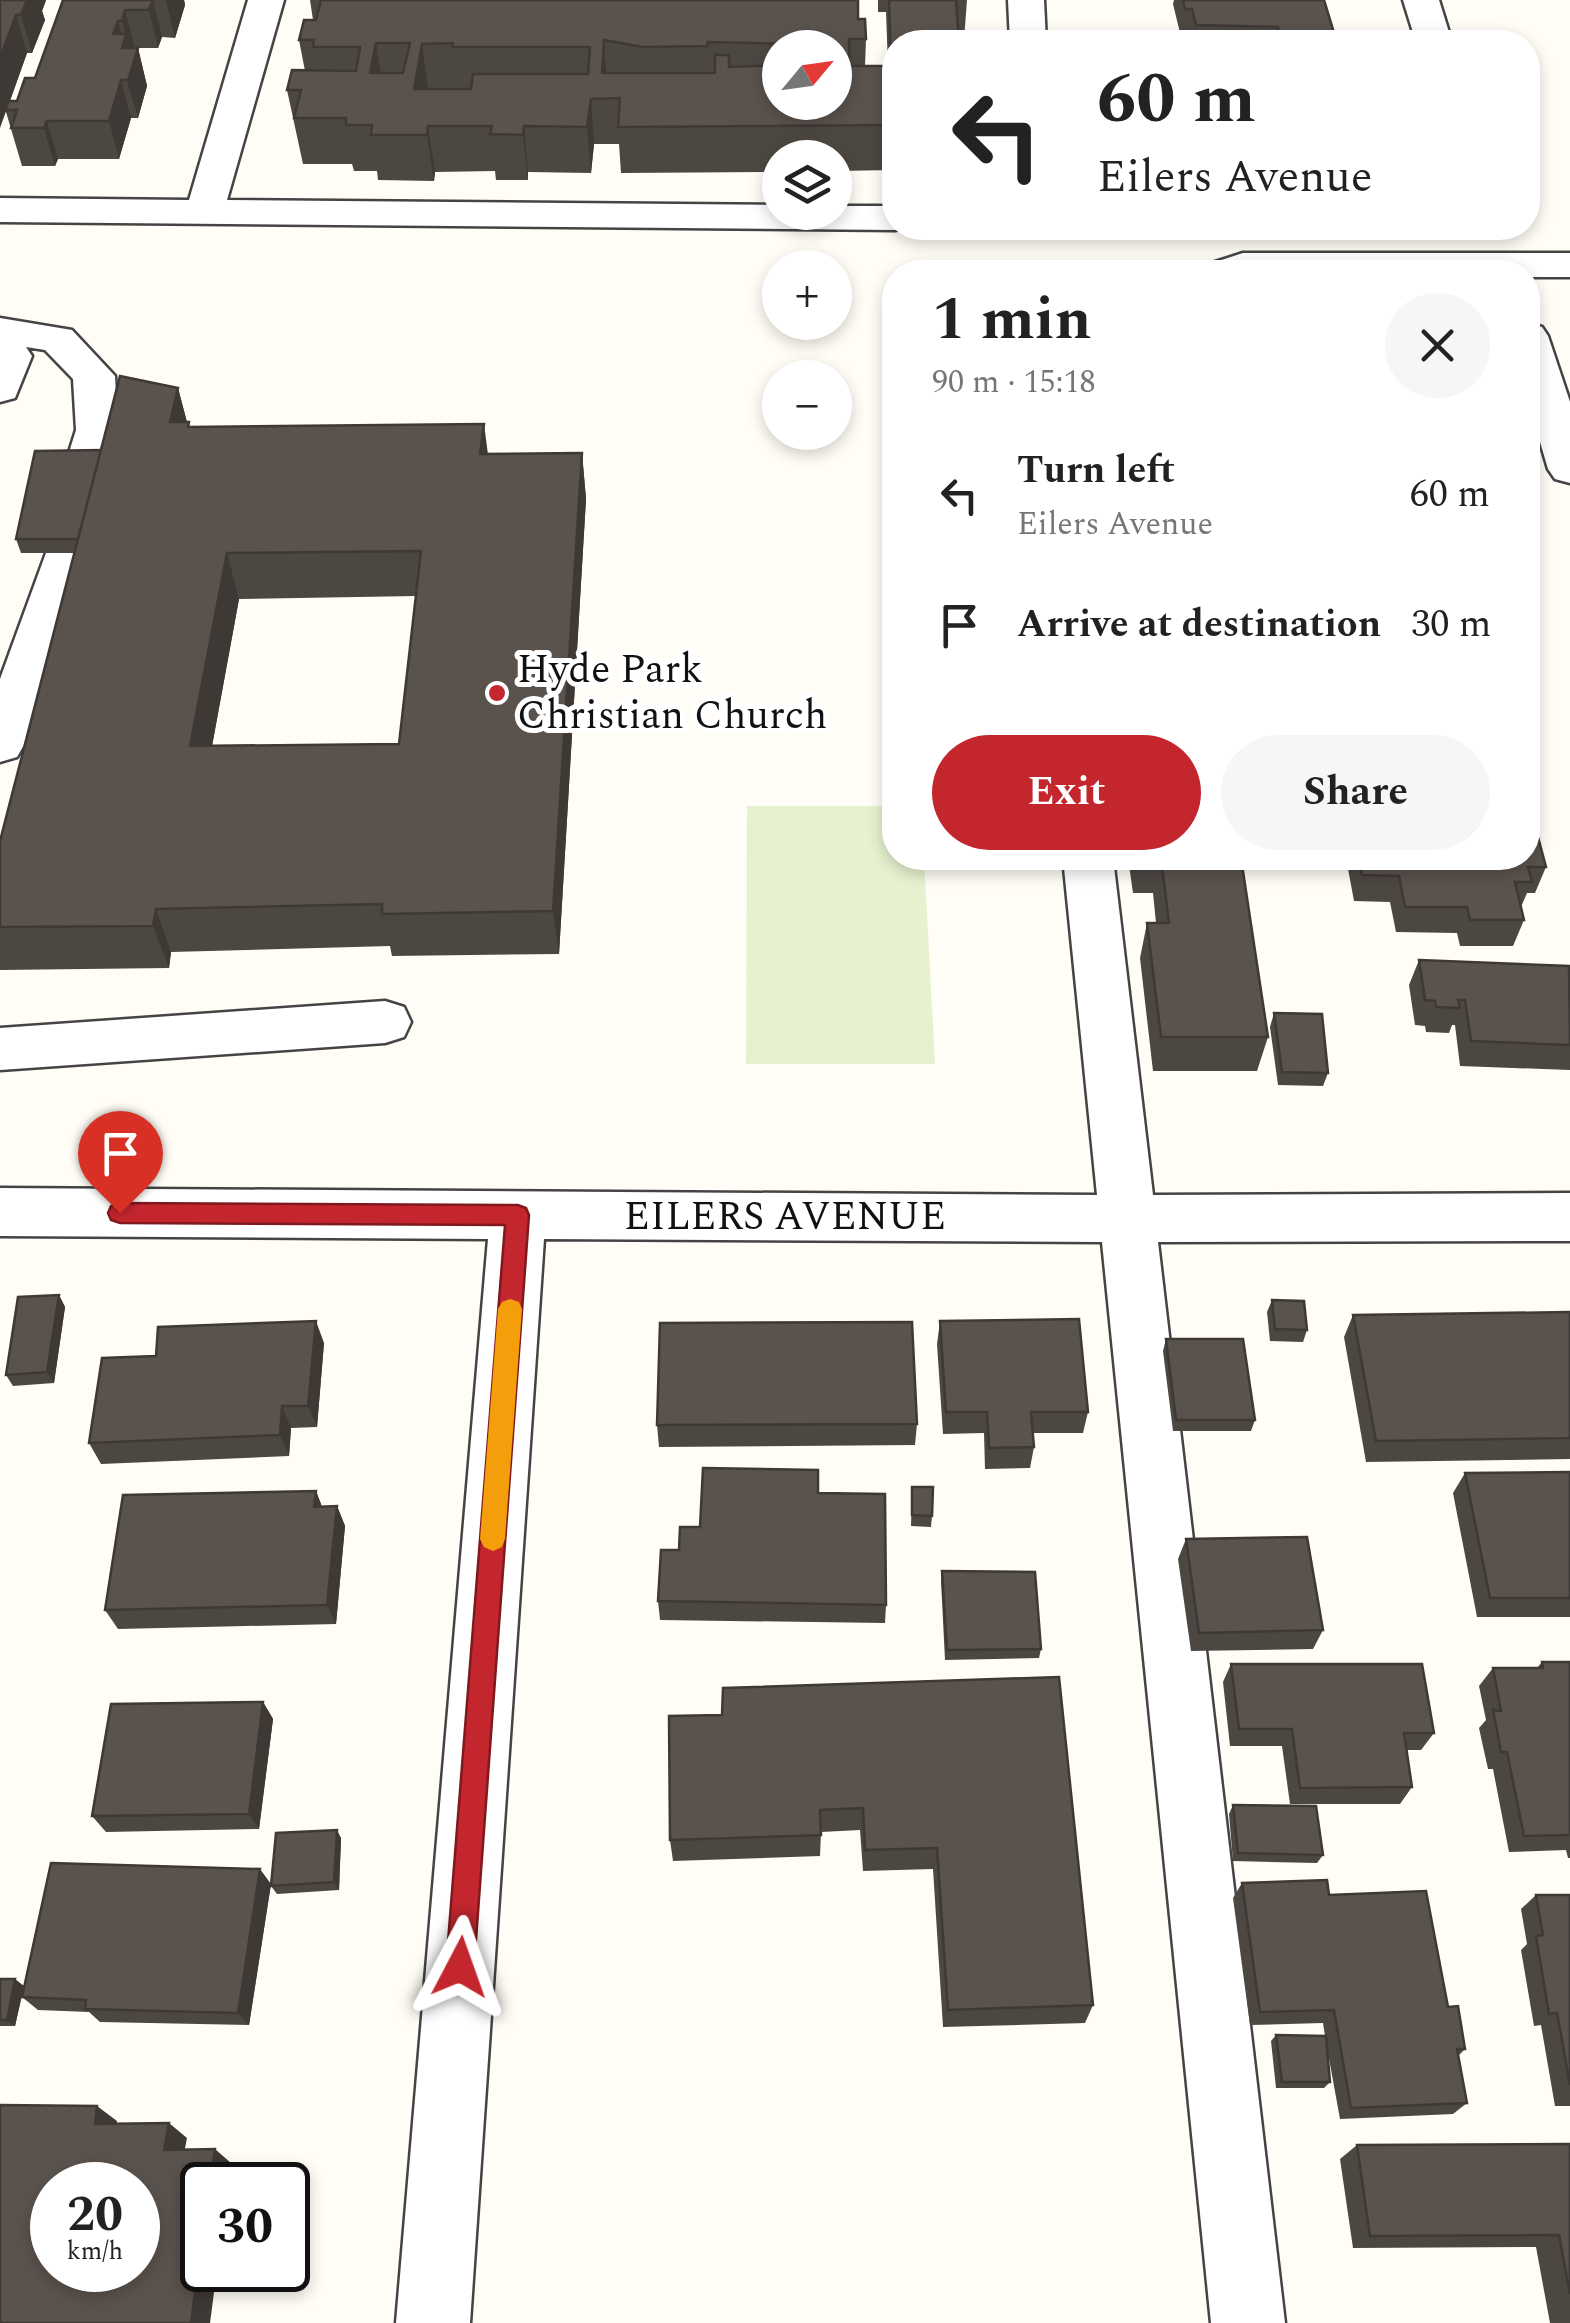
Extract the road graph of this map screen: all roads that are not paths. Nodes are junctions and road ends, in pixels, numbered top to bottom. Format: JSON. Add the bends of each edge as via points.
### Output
{"nodes":[{"id":1,"x":266,"y":0,"type":"edge"},
{"id":2,"x":1026,"y":0,"type":"edge"},
{"id":3,"x":1420,"y":0,"type":"edge"},
{"id":4,"x":1027,"y":30,"type":"edge"},
{"id":5,"x":1430,"y":30,"type":"edge"},
{"id":6,"x":0,"y":210,"type":"edge"},
{"id":7,"x":205,"y":211,"type":"junction"},
{"id":8,"x":882,"y":218,"type":"edge"},
{"id":9,"x":1501,"y":255,"type":"edge"},
{"id":10,"x":1405,"y":260,"type":"edge"},
{"id":11,"x":1536,"y":260,"type":"edge"},
{"id":12,"x":1540,"y":261,"type":"edge"},
{"id":13,"x":1570,"y":265,"type":"edge"},
{"id":14,"x":0,"y":332,"type":"edge"},
{"id":15,"x":0,"y":345,"type":"edge"},
{"id":16,"x":1540,"y":374,"type":"edge"},
{"id":17,"x":0,"y":390,"type":"edge"},
{"id":18,"x":87,"y":466,"type":"edge"},
{"id":19,"x":1570,"y":469,"type":"edge"},
{"id":20,"x":68,"y":553,"type":"edge"},
{"id":21,"x":0,"y":745,"type":"edge"},
{"id":22,"x":1089,"y":870,"type":"edge"},
{"id":23,"x":385,"y":1022,"type":"dead end"},
{"id":24,"x":0,"y":1049,"type":"edge"},
{"id":25,"x":0,"y":1212,"type":"edge"},
{"id":26,"x":518,"y":1215,"type":"junction"},
{"id":27,"x":1570,"y":1217,"type":"edge"},
{"id":28,"x":1127,"y":1219,"type":"junction"},
{"id":29,"x":433,"y":2323,"type":"edge"},
{"id":30,"x":1248,"y":2323,"type":"edge"}],
"edges":[{"from":1,"to":7,"type":"street"},
{"from":2,"to":4,"type":"street"},
{"from":3,"to":5,"type":"street"},
{"from":6,"to":7,"type":"street"},
{"from":7,"to":8,"type":"street"},
{"from":9,"to":10,"type":"street"},
{"from":9,"to":11,"type":"street"},
{"from":12,"to":13,"type":"street"},
{"from":14,"to":18,"type":"street","via":[[58,339],[94,376],[97,430]]},
{"from":15,"to":17,"type":"street","via":[[11,356]]},
{"from":16,"to":19,"type":"street"},
{"from":20,"to":21,"type":"street"},
{"from":22,"to":28,"type":"street"},
{"from":23,"to":24,"type":"street"},
{"from":25,"to":26,"type":"street","name":"EILERS AVENUE"},
{"from":26,"to":28,"type":"street","name":"EILERS AVENUE"},
{"from":26,"to":29,"type":"street"},
{"from":27,"to":28,"type":"street","name":"EILERS AVENUE"},
{"from":28,"to":30,"type":"street"}]}
